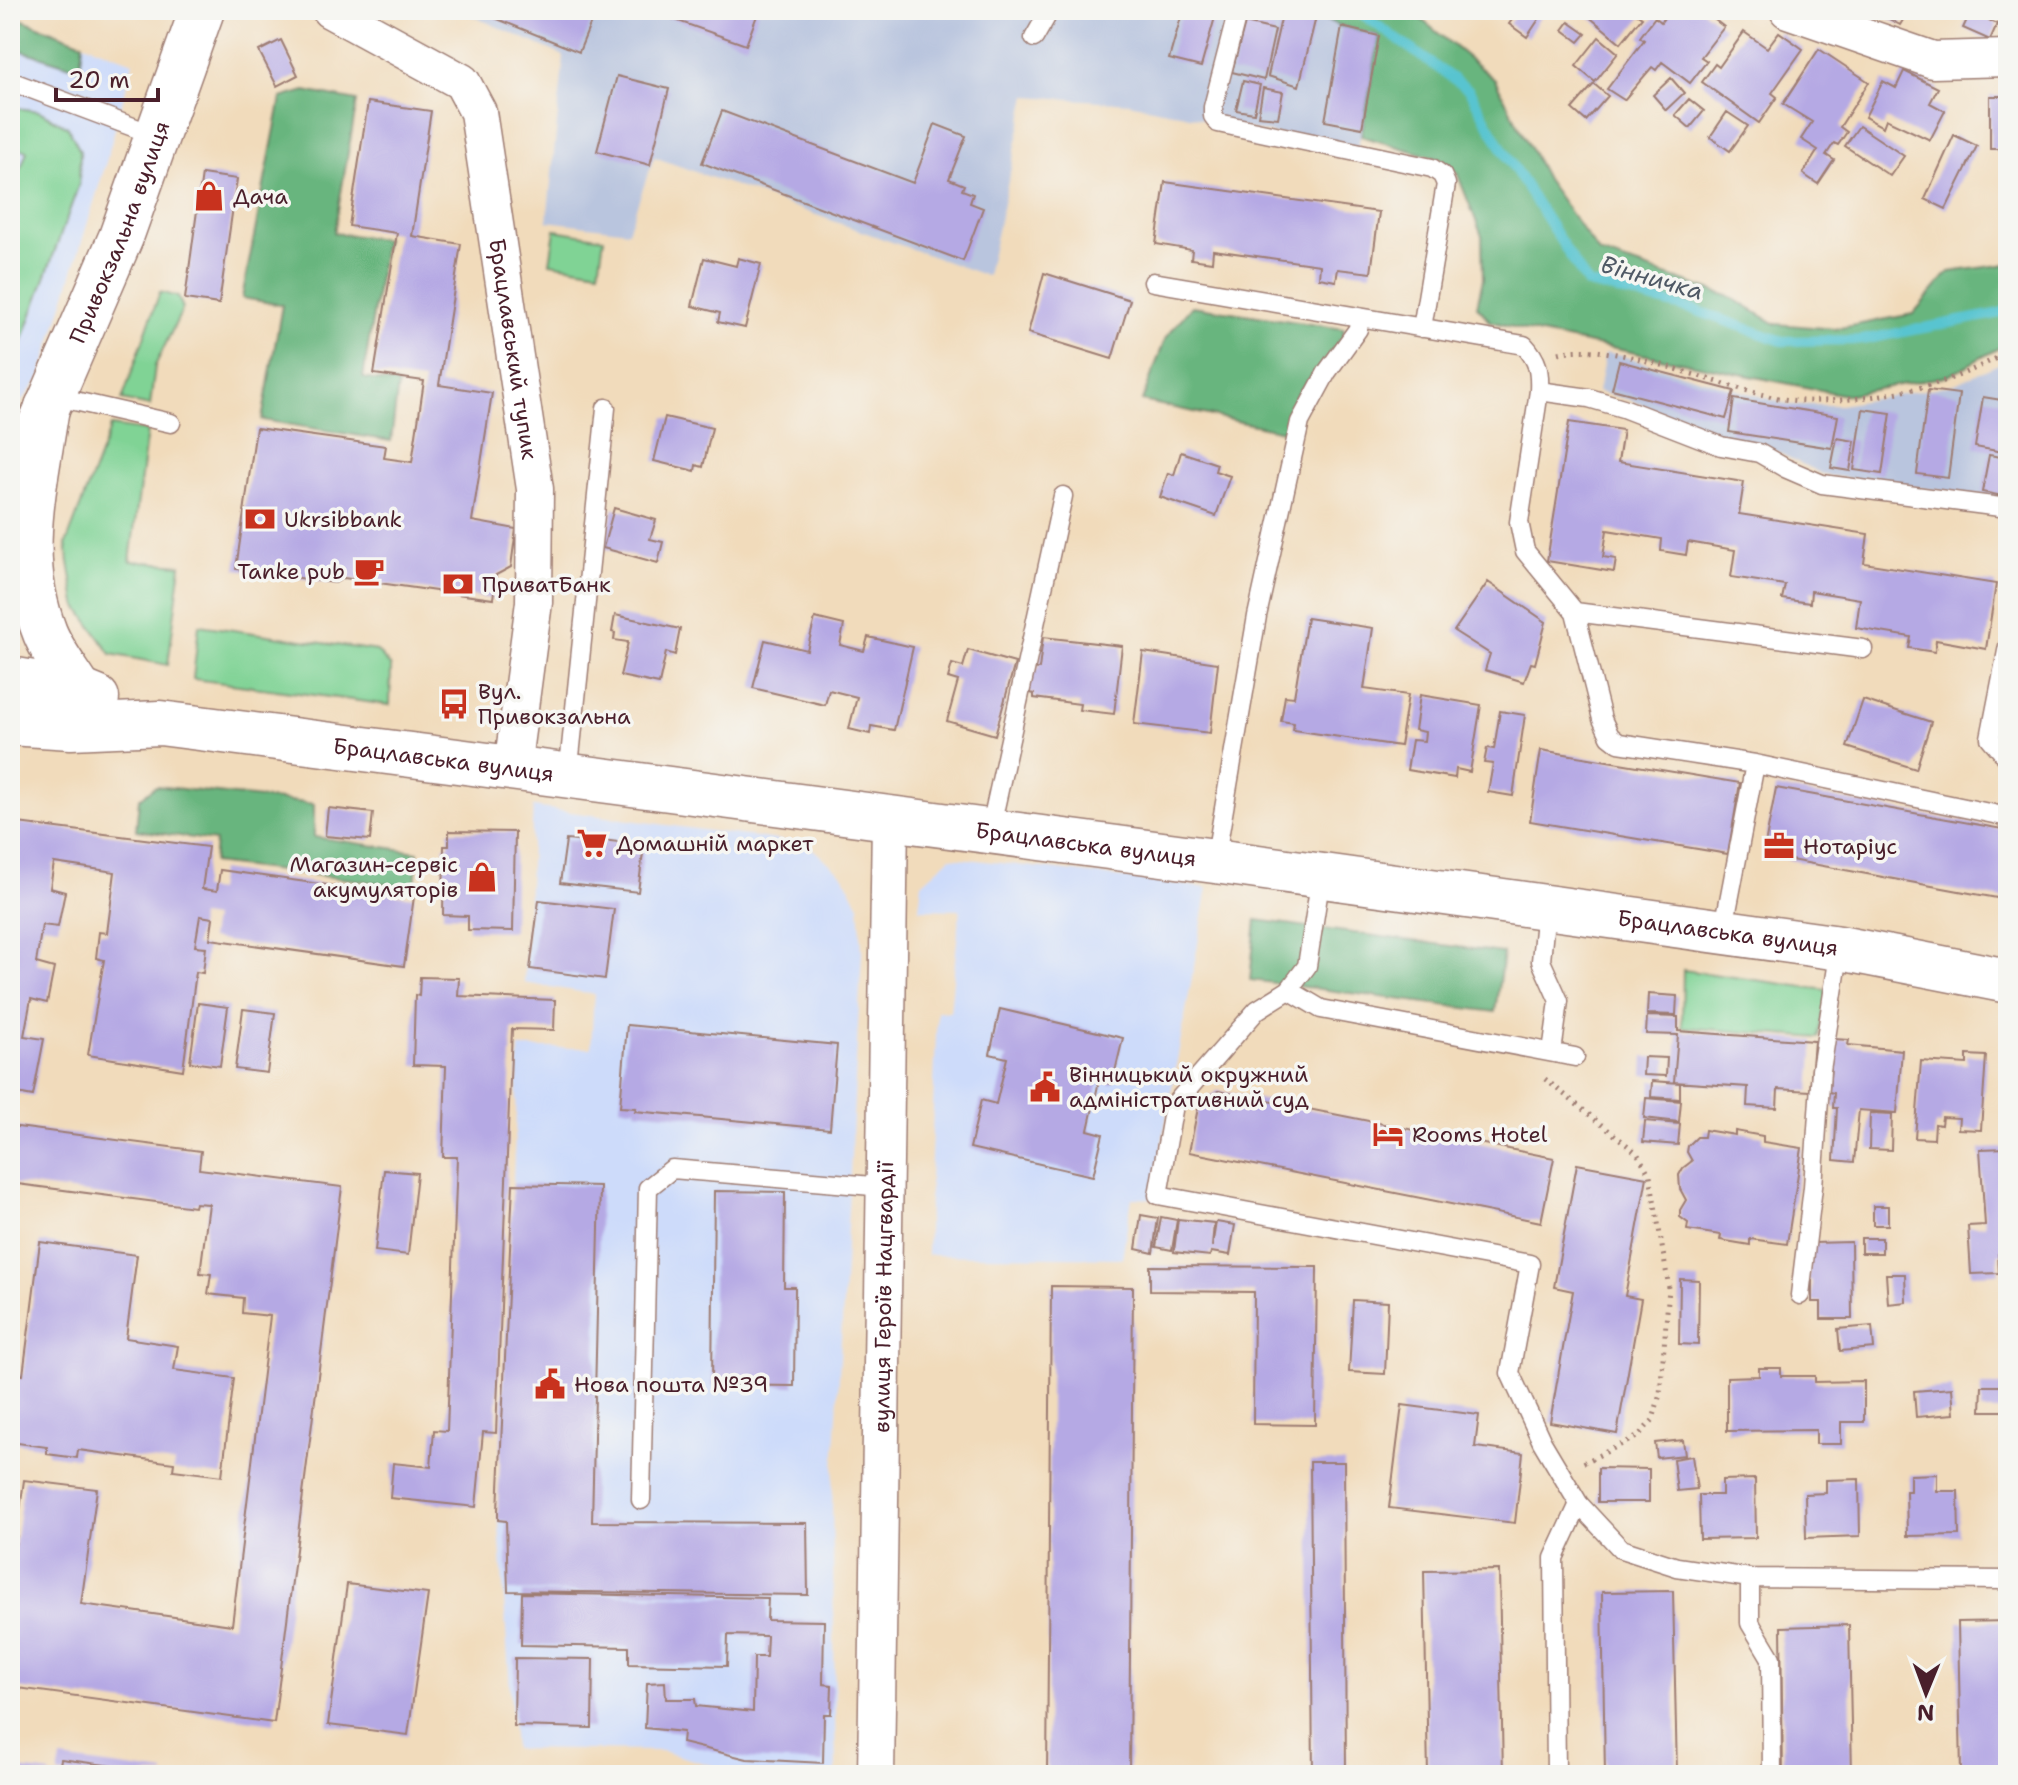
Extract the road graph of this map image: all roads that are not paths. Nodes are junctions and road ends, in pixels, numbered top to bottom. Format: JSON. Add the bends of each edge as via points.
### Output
{"nodes":[{"id":1,"x":202,"y":10,"type":"edge"},
{"id":2,"x":330,"y":10,"type":"edge"},
{"id":3,"x":1050,"y":10,"type":"edge"},
{"id":4,"x":1238,"y":10,"type":"edge"},
{"id":5,"x":1788,"y":10,"type":"edge"},
{"id":6,"x":1034,"y":38,"type":"dead end"},
{"id":7,"x":2008,"y":58,"type":"edge"},
{"id":8,"x":10,"y":81,"type":"edge"},
{"id":9,"x":157,"y":136,"type":"junction"},
{"id":10,"x":1153,"y":282,"type":"dead end"},
{"id":11,"x":1359,"y":317,"type":"junction"},
{"id":12,"x":1422,"y":328,"type":"junction"},
{"id":13,"x":1539,"y":391,"type":"junction"},
{"id":14,"x":50,"y":401,"type":"junction"},
{"id":15,"x":606,"y":408,"type":"dead end"},
{"id":16,"x":171,"y":423,"type":"dead end"},
{"id":17,"x":10,"y":447,"type":"edge"},
{"id":18,"x":10,"y":494,"type":"edge"},
{"id":19,"x":1063,"y":496,"type":"dead end"},
{"id":20,"x":2008,"y":508,"type":"edge"},
{"id":21,"x":1575,"y":612,"type":"junction"},
{"id":22,"x":2008,"y":646,"type":"edge"},
{"id":23,"x":1863,"y":649,"type":"dead end"},
{"id":24,"x":10,"y":679,"type":"edge"},
{"id":25,"x":80,"y":691,"type":"junction"},
{"id":26,"x":10,"y":723,"type":"edge"},
{"id":27,"x":160,"y":723,"type":"junction"},
{"id":28,"x":2008,"y":759,"type":"edge"},
{"id":29,"x":1755,"y":764,"type":"junction"},
{"id":30,"x":512,"y":768,"type":"junction"},
{"id":31,"x":568,"y":776,"type":"junction"},
{"id":32,"x":2008,"y":817,"type":"edge"},
{"id":33,"x":890,"y":819,"type":"junction"},
{"id":34,"x":990,"y":831,"type":"junction"},
{"id":35,"x":1215,"y":861,"type":"junction"},
{"id":36,"x":1321,"y":876,"type":"junction"},
{"id":37,"x":1546,"y":907,"type":"junction"},
{"id":38,"x":1723,"y":932,"type":"junction"},
{"id":39,"x":1840,"y":948,"type":"junction"},
{"id":40,"x":2008,"y":981,"type":"edge"},
{"id":41,"x":1289,"y":990,"type":"junction"},
{"id":42,"x":1552,"y":1052,"type":"junction"},
{"id":43,"x":1575,"y":1057,"type":"dead end"},
{"id":44,"x":884,"y":1187,"type":"junction"},
{"id":45,"x":1800,"y":1295,"type":"dead end"},
{"id":46,"x":641,"y":1500,"type":"dead end"},
{"id":47,"x":1579,"y":1504,"type":"junction"},
{"id":48,"x":1750,"y":1578,"type":"junction"},
{"id":49,"x":2008,"y":1580,"type":"edge"},
{"id":50,"x":876,"y":1775,"type":"edge"},
{"id":51,"x":1556,"y":1775,"type":"edge"},
{"id":52,"x":1772,"y":1775,"type":"edge"}],
"edges":[{"from":1,"to":9,"type":"main road","name":"Привокзальна вулиця"},
{"from":2,"to":30,"type":"street","name":"Брацлавський тупик","via":[[462,82],[478,112],[535,489],[534,602]]},
{"from":3,"to":6,"type":"lane"},
{"from":4,"to":12,"type":"lane","via":[[1213,107],[1218,123],[1432,168],[1442,175],[1446,184]]},
{"from":5,"to":7,"type":"street","via":[[1933,60]]},
{"from":8,"to":9,"type":"lane"},
{"from":9,"to":14,"type":"main road","name":"Привокзальна вулиця","via":[[121,237]]},
{"from":10,"to":11,"type":"lane"},
{"from":11,"to":12,"type":"lane"},
{"from":11,"to":35,"type":"lane","via":[[1358,329],[1300,422],[1257,616]]},
{"from":12,"to":13,"type":"lane","via":[[1524,345],[1536,358]]},
{"from":13,"to":20,"type":"lane","via":[[1623,408],[1721,446],[1759,453],[1822,484]]},
{"from":13,"to":21,"type":"lane","via":[[1519,522],[1525,551]]},
{"from":14,"to":16,"type":"lane"},
{"from":14,"to":17,"type":"main road","name":"Привокзальна вулиця"},
{"from":14,"to":18,"type":"main road","name":"Привокзальна вулиця"},
{"from":14,"to":25,"type":"main road","via":[[28,539],[31,587],[46,635]]},
{"from":15,"to":31,"type":"lane"},
{"from":19,"to":34,"type":"lane"},
{"from":21,"to":23,"type":"lane"},
{"from":21,"to":29,"type":"lane","via":[[1610,736],[1619,743]]},
{"from":22,"to":28,"type":"lane","via":[[1990,738]]},
{"from":24,"to":25,"type":"main road","name":"Брацлавська вулиця"},
{"from":25,"to":27,"type":"main road","name":"Брацлавська вулиця"},
{"from":26,"to":27,"type":"main road","name":"Брацлавська вулиця"},
{"from":27,"to":30,"type":"main road","name":"Брацлавська вулиця"},
{"from":29,"to":32,"type":"lane"},
{"from":29,"to":38,"type":"lane"},
{"from":30,"to":31,"type":"main road","name":"Брацлавська вулиця"},
{"from":31,"to":33,"type":"main road","name":"Брацлавська вулиця"},
{"from":33,"to":34,"type":"main road","name":"Брацлавська вулиця"},
{"from":33,"to":44,"type":"street","name":"вулиця Героїв Нацгвардії"},
{"from":34,"to":35,"type":"main road","name":"Брацлавська вулиця"},
{"from":35,"to":36,"type":"main road","name":"Брацлавська вулиця"},
{"from":36,"to":37,"type":"main road","name":"Брацлавська вулиця"},
{"from":36,"to":41,"type":"lane","via":[[1307,966]]},
{"from":37,"to":38,"type":"main road","name":"Брацлавська вулиця"},
{"from":37,"to":42,"type":"lane","via":[[1541,961],[1559,1001]]},
{"from":38,"to":39,"type":"main road","name":"Брацлавська вулиця"},
{"from":39,"to":40,"type":"main road","name":"Брацлавська вулиця"},
{"from":39,"to":45,"type":"lane","via":[[1821,1070]]},
{"from":41,"to":42,"type":"lane","via":[[1321,1009]]},
{"from":41,"to":47,"type":"lane","via":[[1257,1010],[1174,1105],[1158,1195],[1530,1264],[1510,1373]]},
{"from":42,"to":43,"type":"lane"},
{"from":44,"to":46,"type":"lane","via":[[672,1169],[648,1188]]},
{"from":44,"to":50,"type":"street","name":"вулиця Героїв Нацгвардії"},
{"from":47,"to":48,"type":"lane","via":[[1621,1549],[1677,1567]]},
{"from":47,"to":51,"type":"lane","via":[[1554,1558]]},
{"from":48,"to":49,"type":"lane"},
{"from":48,"to":52,"type":"lane","via":[[1750,1623],[1771,1658]]}]}
